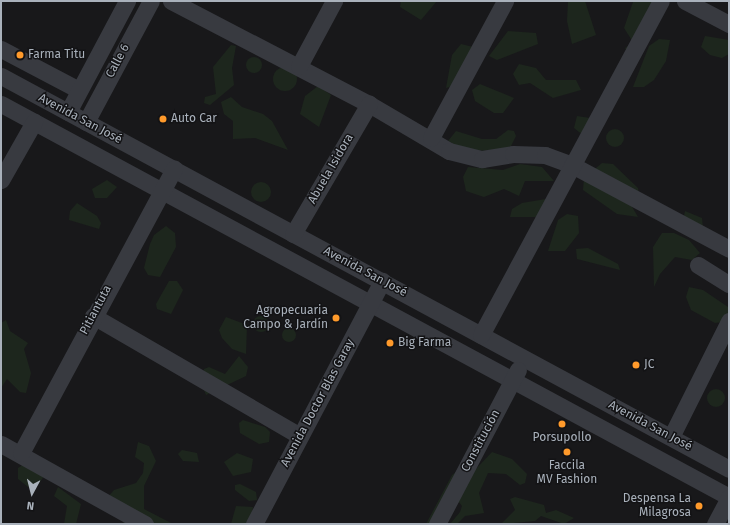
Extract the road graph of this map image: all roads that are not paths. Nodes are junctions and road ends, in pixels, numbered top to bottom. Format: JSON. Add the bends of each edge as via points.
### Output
{"nodes":[{"id":1,"x":127,"y":1,"type":"edge"},
{"id":2,"x":151,"y":1,"type":"edge"},
{"id":3,"x":171,"y":1,"type":"edge"},
{"id":4,"x":334,"y":1,"type":"edge"},
{"id":5,"x":505,"y":1,"type":"edge"},
{"id":6,"x":661,"y":1,"type":"edge"},
{"id":7,"x":685,"y":1,"type":"edge"},
{"id":8,"x":729,"y":24,"type":"edge"},
{"id":9,"x":7,"y":53,"type":"edge"},
{"id":10,"x":299,"y":66,"type":"junction"},
{"id":11,"x":1,"y":77,"type":"edge"},
{"id":12,"x":79,"y":90,"type":"junction"},
{"id":13,"x":1,"y":104,"type":"edge"},
{"id":14,"x":369,"y":104,"type":"junction"},
{"id":15,"x":68,"y":112,"type":"junction"},
{"id":16,"x":34,"y":122,"type":"junction"},
{"id":17,"x":86,"y":122,"type":"junction"},
{"id":18,"x":431,"y":138,"type":"junction"},
{"id":19,"x":572,"y":165,"type":"junction"},
{"id":20,"x":174,"y":169,"type":"junction"},
{"id":21,"x":1,"y":180,"type":"edge"},
{"id":22,"x":160,"y":190,"type":"junction"},
{"id":23,"x":293,"y":234,"type":"junction"},
{"id":24,"x":729,"y":249,"type":"edge"},
{"id":25,"x":698,"y":265,"type":"dead end"},
{"id":26,"x":382,"y":281,"type":"junction"},
{"id":27,"x":729,"y":284,"type":"edge"},
{"id":28,"x":370,"y":303,"type":"junction"},
{"id":29,"x":93,"y":316,"type":"junction"},
{"id":30,"x":729,"y":321,"type":"edge"},
{"id":31,"x":481,"y":335,"type":"junction"},
{"id":32,"x":524,"y":358,"type":"junction"},
{"id":33,"x":513,"y":380,"type":"junction"},
{"id":34,"x":300,"y":436,"type":"junction"},
{"id":35,"x":671,"y":437,"type":"junction"},
{"id":36,"x":1,"y":444,"type":"edge"},
{"id":37,"x":21,"y":453,"type":"junction"},
{"id":38,"x":729,"y":469,"type":"edge"},
{"id":39,"x":729,"y":497,"type":"edge"},
{"id":40,"x":145,"y":524,"type":"edge"},
{"id":41,"x":254,"y":524,"type":"edge"},
{"id":42,"x":437,"y":524,"type":"edge"},
{"id":43,"x":714,"y":524,"type":"edge"}],
"edges":[{"from":1,"to":12,"type":"street","name":"Calle 6"},
{"from":2,"to":17,"type":"street","name":"Calle 6"},
{"from":3,"to":10,"type":"street"},
{"from":4,"to":10,"type":"street"},
{"from":5,"to":18,"type":"street"},
{"from":6,"to":19,"type":"street"},
{"from":7,"to":8,"type":"street"},
{"from":9,"to":11,"type":"street"},
{"from":9,"to":12,"type":"street"},
{"from":10,"to":14,"type":"street"},
{"from":11,"to":15,"type":"street","name":"Avenida San José"},
{"from":12,"to":15,"type":"street","name":"Calle 6"},
{"from":13,"to":16,"type":"street","name":"Avenida San José"},
{"from":14,"to":18,"type":"street"},
{"from":14,"to":23,"type":"street","name":"Abuela Isidora"},
{"from":15,"to":17,"type":"street","name":"Avenida San José"},
{"from":16,"to":21,"type":"street"},
{"from":16,"to":22,"type":"street","name":"Avenida San José"},
{"from":17,"to":20,"type":"street","name":"Avenida San José"},
{"from":18,"to":19,"type":"street","via":[[466,157],[545,155]]},
{"from":19,"to":24,"type":"street"},
{"from":19,"to":31,"type":"street"},
{"from":20,"to":22,"type":"street","name":"Pitiantuta"},
{"from":20,"to":23,"type":"street","name":"Avenida San José"},
{"from":22,"to":28,"type":"street","name":"Avenida San José"},
{"from":22,"to":29,"type":"street","name":"Pitiantuta"},
{"from":23,"to":26,"type":"street","name":"Avenida San José"},
{"from":25,"to":27,"type":"street"},
{"from":26,"to":28,"type":"street","name":"Avenida Doctor Blas Garay"},
{"from":26,"to":31,"type":"street","name":"Avenida San José"},
{"from":28,"to":33,"type":"street","name":"Avenida San José"},
{"from":28,"to":34,"type":"street","name":"Avenida Doctor Blas Garay"},
{"from":29,"to":34,"type":"street"},
{"from":29,"to":37,"type":"street","name":"Pitiantuta"},
{"from":30,"to":35,"type":"street"},
{"from":31,"to":32,"type":"street","name":"Avenida San José"},
{"from":32,"to":33,"type":"street","name":"Constitución"},
{"from":32,"to":35,"type":"street","name":"Avenida San José"},
{"from":33,"to":39,"type":"street","name":"Avenida San José"},
{"from":33,"to":42,"type":"street","name":"Constitución"},
{"from":34,"to":41,"type":"street","name":"Avenida Doctor Blas Garay"},
{"from":35,"to":38,"type":"street","name":"Avenida San José"},
{"from":36,"to":37,"type":"street"},
{"from":37,"to":40,"type":"street"},
{"from":39,"to":43,"type":"street"}]}
